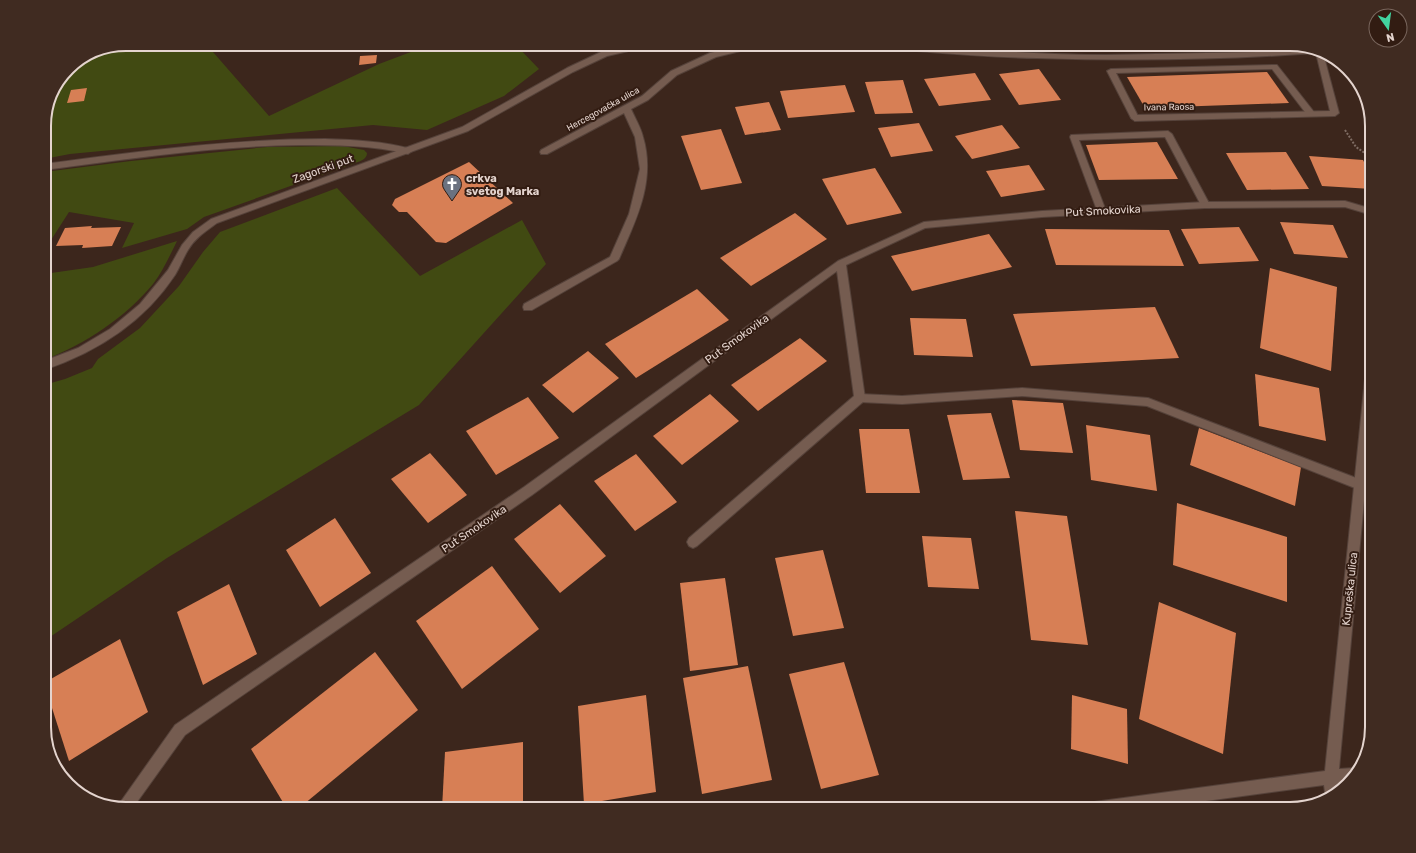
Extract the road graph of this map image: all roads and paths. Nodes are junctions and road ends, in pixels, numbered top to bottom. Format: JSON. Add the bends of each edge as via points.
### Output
{"nodes":[{"id":1,"x":617,"y":51,"type":"edge"},
{"id":2,"x":729,"y":51,"type":"edge"},
{"id":3,"x":958,"y":51,"type":"edge"},
{"id":4,"x":1303,"y":53,"type":"edge"},
{"id":5,"x":1319,"y":57,"type":"edge"},
{"id":6,"x":626,"y":108,"type":"junction"},
{"id":7,"x":1335,"y":113,"type":"junction"},
{"id":8,"x":1311,"y":114,"type":"junction"},
{"id":9,"x":408,"y":151,"type":"junction"},
{"id":10,"x":544,"y":152,"type":"dead end"},
{"id":11,"x":1365,"y":153,"type":"edge"},
{"id":12,"x":51,"y":166,"type":"edge"},
{"id":13,"x":1204,"y":205,"type":"junction"},
{"id":14,"x":1365,"y":210,"type":"edge"},
{"id":15,"x":1101,"y":211,"type":"junction"},
{"id":16,"x":841,"y":263,"type":"junction"},
{"id":17,"x":528,"y":307,"type":"dead end"},
{"id":18,"x":51,"y":363,"type":"edge"},
{"id":19,"x":860,"y":398,"type":"junction"},
{"id":20,"x":1365,"y":433,"type":"edge"},
{"id":21,"x":1360,"y":486,"type":"junction"},
{"id":22,"x":693,"y":542,"type":"dead end"},
{"id":23,"x":1347,"y":776,"type":"edge"},
{"id":24,"x":1331,"y":777,"type":"junction"},
{"id":25,"x":1332,"y":789,"type":"edge"},
{"id":26,"x":128,"y":802,"type":"edge"},
{"id":27,"x":1146,"y":802,"type":"edge"}],
"edges":[{"from":1,"to":9,"type":"street","name":"Zagorski put","via":[[570,70],[465,129]]},
{"from":2,"to":6,"type":"street","name":"Hercegovačka ulica","via":[[713,55],[674,72],[645,98]]},
{"from":3,"to":4,"type":"street","via":[[1096,57]]},
{"from":5,"to":7,"type":"street"},
{"from":6,"to":10,"type":"street","name":"Hercegovačka ulica"},
{"from":6,"to":17,"type":"street","via":[[639,137],[644,169],[634,214],[614,259]]},
{"from":7,"to":8,"type":"street","name":"Ivana Raosa"},
{"from":7,"to":11,"type":"path","via":[[1356,147]]},
{"from":8,"to":8,"type":"street","name":"Ivana Raosa","via":[[1135,118],[1111,71],[1274,67]]},
{"from":9,"to":12,"type":"street","via":[[385,144],[279,142]]},
{"from":9,"to":18,"type":"street","name":"Zagorski put","via":[[214,221],[196,234],[185,247],[172,272],[144,307],[114,332],[82,351]]},
{"from":13,"to":14,"type":"street","name":"Put Smokovika","via":[[1345,204]]},
{"from":13,"to":15,"type":"street","name":"Put Smokovika"},
{"from":13,"to":15,"type":"street","via":[[1168,134],[1074,137]]},
{"from":15,"to":16,"type":"street","name":"Put Smokovika","via":[[924,225]]},
{"from":16,"to":19,"type":"street"},
{"from":16,"to":26,"type":"street","name":"Put Smokovika","via":[[528,491],[180,730]]},
{"from":19,"to":21,"type":"street","via":[[902,400],[1022,392],[1148,402]]},
{"from":19,"to":22,"type":"street"},
{"from":20,"to":21,"type":"street","name":"Kupreška ulica"},
{"from":21,"to":24,"type":"street","name":"Kupreška ulica"},
{"from":23,"to":24,"type":"street"},
{"from":24,"to":25,"type":"street","name":"Kupreška ulica"},
{"from":24,"to":27,"type":"street"}]}
